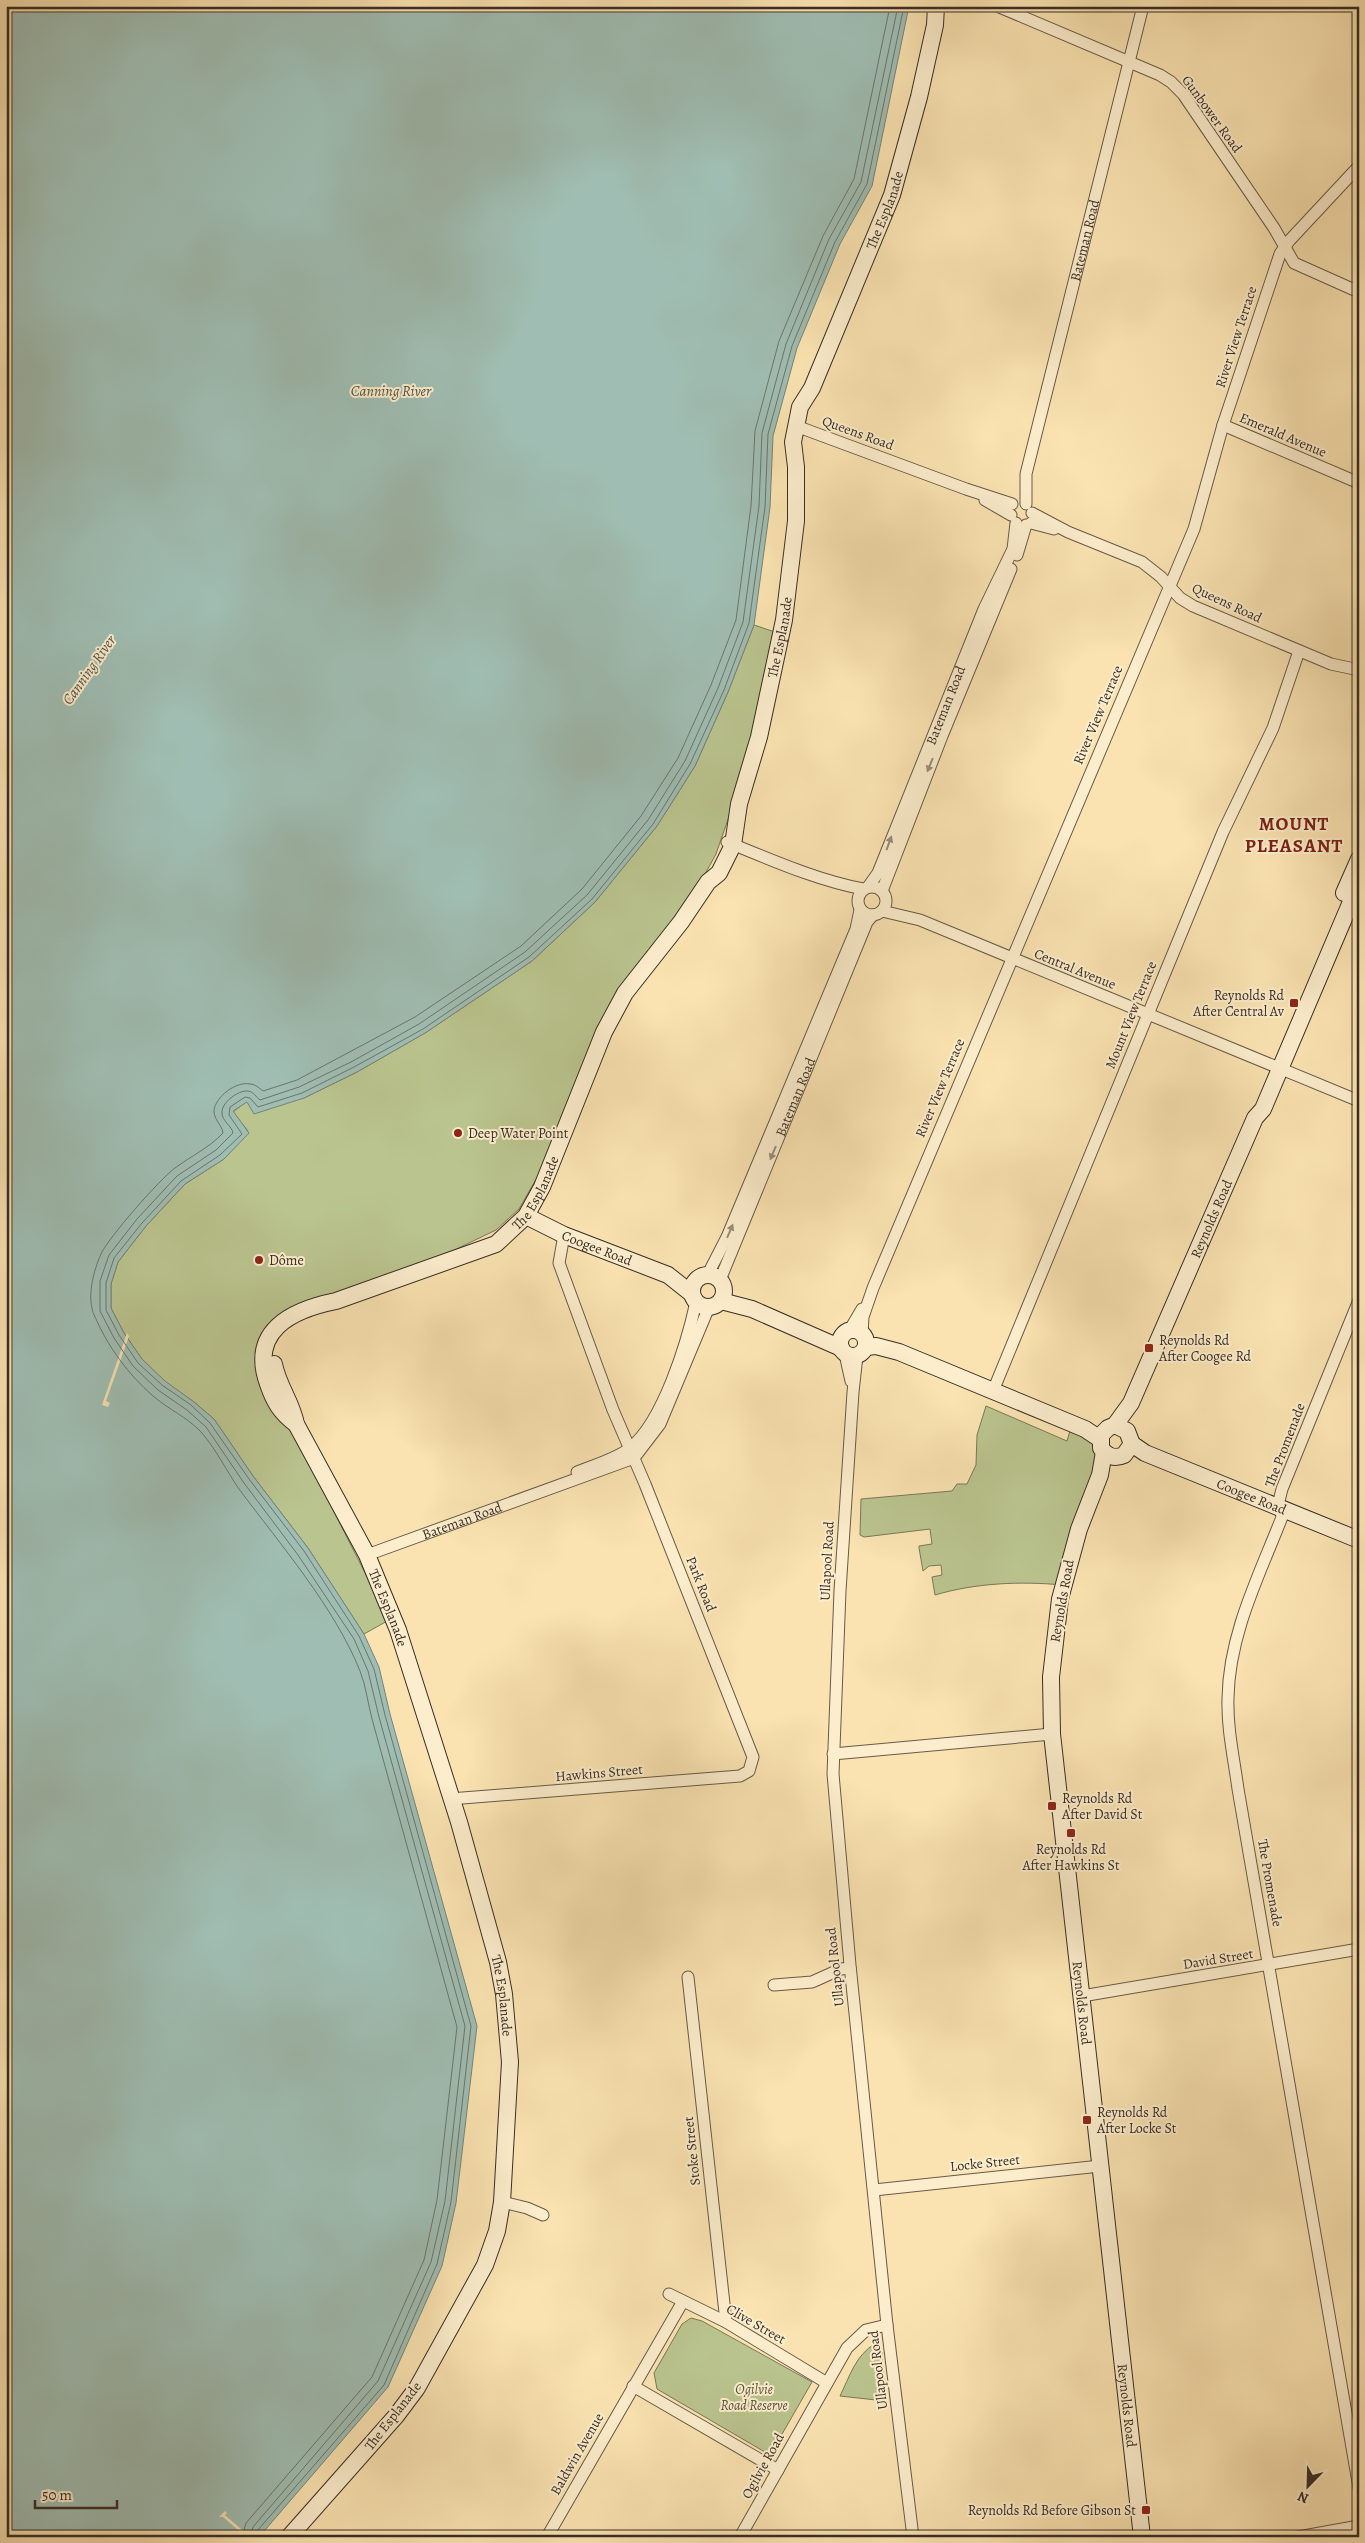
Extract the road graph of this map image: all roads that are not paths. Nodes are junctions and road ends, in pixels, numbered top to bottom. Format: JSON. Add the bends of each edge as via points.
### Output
{"nodes":[{"id":1,"x":936,"y":6,"type":"edge"},
{"id":2,"x":945,"y":6,"type":"edge"},
{"id":3,"x":997,"y":6,"type":"edge"},
{"id":4,"x":1143,"y":6,"type":"edge"},
{"id":5,"x":935,"y":24,"type":"junction"},
{"id":6,"x":1129,"y":62,"type":"junction"},
{"id":7,"x":1359,"y":166,"type":"edge"},
{"id":8,"x":1284,"y":247,"type":"junction"},
{"id":9,"x":1359,"y":292,"type":"edge"},
{"id":10,"x":1223,"y":425,"type":"junction"},
{"id":11,"x":800,"y":428,"type":"junction"},
{"id":12,"x":1359,"y":483,"type":"edge"},
{"id":13,"x":1021,"y":514,"type":"junction"},
{"id":14,"x":1168,"y":587,"type":"junction"},
{"id":15,"x":1299,"y":651,"type":"junction"},
{"id":16,"x":1359,"y":670,"type":"edge"},
{"id":17,"x":729,"y":843,"type":"junction"},
{"id":18,"x":1359,"y":859,"type":"edge"},
{"id":19,"x":816,"y":877,"type":"junction"},
{"id":20,"x":1359,"y":883,"type":"edge"},
{"id":21,"x":866,"y":888,"type":"junction"},
{"id":22,"x":884,"y":895,"type":"junction"},
{"id":23,"x":859,"y":905,"type":"junction"},
{"id":24,"x":877,"y":913,"type":"junction"},
{"id":25,"x":920,"y":920,"type":"junction"},
{"id":26,"x":1011,"y":958,"type":"junction"},
{"id":27,"x":1148,"y":1014,"type":"junction"},
{"id":28,"x":1276,"y":1067,"type":"junction"},
{"id":29,"x":1359,"y":1101,"type":"edge"},
{"id":30,"x":526,"y":1216,"type":"junction"},
{"id":31,"x":564,"y":1235,"type":"junction"},
{"id":32,"x":708,"y":1291,"type":"junction"},
{"id":33,"x":1359,"y":1300,"type":"edge"},
{"id":34,"x":853,"y":1343,"type":"junction"},
{"id":35,"x":993,"y":1391,"type":"junction"},
{"id":36,"x":613,"y":1410,"type":"junction"},
{"id":37,"x":643,"y":1434,"type":"junction"},
{"id":38,"x":1116,"y":1441,"type":"junction"},
{"id":39,"x":632,"y":1453,"type":"junction"},
{"id":40,"x":1280,"y":1509,"type":"junction"},
{"id":41,"x":1359,"y":1540,"type":"edge"},
{"id":42,"x":367,"y":1555,"type":"junction"},
{"id":43,"x":1052,"y":1734,"type":"junction"},
{"id":44,"x":833,"y":1754,"type":"junction"},
{"id":45,"x":749,"y":1771,"type":"joint"},
{"id":46,"x":450,"y":1799,"type":"junction"},
{"id":47,"x":1359,"y":1949,"type":"edge"},
{"id":48,"x":1269,"y":1966,"type":"junction"},
{"id":49,"x":850,"y":1968,"type":"junction"},
{"id":50,"x":688,"y":1977,"type":"dead end"},
{"id":51,"x":774,"y":1985,"type":"dead end"},
{"id":52,"x":1082,"y":1996,"type":"junction"},
{"id":53,"x":1100,"y":2166,"type":"junction"},
{"id":54,"x":874,"y":2190,"type":"junction"},
{"id":55,"x":502,"y":2202,"type":"junction"},
{"id":56,"x":542,"y":2215,"type":"dead end"},
{"id":57,"x":669,"y":2294,"type":"dead end"},
{"id":58,"x":682,"y":2303,"type":"junction"},
{"id":59,"x":726,"y":2322,"type":"junction"},
{"id":60,"x":887,"y":2325,"type":"junction"},
{"id":61,"x":827,"y":2383,"type":"junction"},
{"id":62,"x":633,"y":2386,"type":"junction"},
{"id":63,"x":778,"y":2470,"type":"junction"},
{"id":64,"x":1359,"y":2488,"type":"edge"},
{"id":65,"x":1359,"y":2526,"type":"edge"},
{"id":66,"x":289,"y":2537,"type":"edge"},
{"id":67,"x":547,"y":2537,"type":"edge"},
{"id":68,"x":740,"y":2537,"type":"edge"},
{"id":69,"x":913,"y":2537,"type":"edge"},
{"id":70,"x":1142,"y":2537,"type":"edge"},
{"id":71,"x":1298,"y":2537,"type":"edge"}],
"edges":[{"from":1,"to":5,"type":"street","name":"The Esplanade"},
{"from":2,"to":5,"type":"street","name":"The Esplanade"},
{"from":3,"to":6,"type":"street","name":"Gunbower Road"},
{"from":4,"to":6,"type":"street","name":"Bateman Road"},
{"from":5,"to":11,"type":"street","name":"The Esplanade","via":[[919,98],[892,195],[812,388]]},
{"from":6,"to":8,"type":"street","name":"Gunbower Road","via":[[1160,75],[1178,88]]},
{"from":6,"to":13,"type":"street","name":"Bateman Road","via":[[1026,474]]},
{"from":7,"to":8,"type":"street","name":"River View Terrace"},
{"from":8,"to":9,"type":"street","name":"Gunbower Road","via":[[1294,262]]},
{"from":8,"to":10,"type":"street","name":"River View Terrace","via":[[1268,285]]},
{"from":10,"to":12,"type":"street","name":"Emerald Avenue"},
{"from":10,"to":14,"type":"street","name":"River View Terrace","via":[[1194,529]]},
{"from":11,"to":13,"type":"street","name":"Queens Road"},
{"from":11,"to":17,"type":"street","name":"The Esplanade","via":[[796,520],[784,620],[759,737]]},
{"from":13,"to":14,"type":"street","name":"Queens Road","via":[[1142,562],[1157,572]]},
{"from":21,"to":13,"type":"street","name":"Bateman Road","one_way":true,"via":[[878,873],[984,609],[1013,550]]},
{"from":13,"to":22,"type":"street","name":"Bateman Road","one_way":true,"via":[[1021,545],[980,642]]},
{"from":14,"to":15,"type":"street","name":"Queens Road","via":[[1193,606]]},
{"from":14,"to":26,"type":"street","name":"River View Terrace"},
{"from":15,"to":16,"type":"street","name":"Queens Road","via":[[1331,664]]},
{"from":15,"to":27,"type":"street","name":"Mount View Terrace","via":[[1273,728],[1223,832]]},
{"from":17,"to":19,"type":"street"},
{"from":17,"to":30,"type":"street","name":"The Esplanade","via":[[719,873],[708,882],[681,922],[625,992],[604,1032],[542,1187]]},
{"from":18,"to":28,"type":"street","name":"Reynolds Road"},
{"from":19,"to":21,"type":"street","via":[[844,886]]},
{"from":19,"to":23,"type":"street"},
{"from":20,"to":28,"type":"street","name":"Reynolds Road"},
{"from":21,"to":22,"type":"street","name":"Central Avenue","via":[[878,888]]},
{"from":21,"to":23,"type":"street","name":"Bateman Road"},
{"from":22,"to":24,"type":"street","name":"Bateman Road"},
{"from":22,"to":25,"type":"street","name":"Central Avenue"},
{"from":23,"to":24,"type":"street","name":"Central Avenue"},
{"from":32,"to":23,"type":"street","name":"Bateman Road","one_way":true,"via":[[727,1237],[856,929]]},
{"from":24,"to":25,"type":"street","name":"Central Avenue"},
{"from":24,"to":32,"type":"street","name":"Bateman Road","one_way":true,"via":[[867,922]]},
{"from":25,"to":26,"type":"street","name":"Central Avenue"},
{"from":26,"to":27,"type":"street","name":"Central Avenue"},
{"from":26,"to":34,"type":"street","name":"River View Terrace"},
{"from":27,"to":28,"type":"street","name":"Central Avenue"},
{"from":27,"to":35,"type":"street","name":"Mount View Terrace"},
{"from":28,"to":29,"type":"street","name":"Central Avenue"},
{"from":28,"to":38,"type":"street","name":"Reynolds Road","via":[[1262,1109],[1255,1118]]},
{"from":30,"to":31,"type":"street","name":"Coogee Road"},
{"from":30,"to":42,"type":"street","name":"The Esplanade","via":[[496,1244],[336,1302],[295,1313],[276,1328],[264,1350],[264,1370],[274,1400],[282,1413],[296,1424]]},
{"from":31,"to":32,"type":"street","name":"Coogee Road"},
{"from":31,"to":36,"type":"street","name":"Park Road","via":[[559,1263]]},
{"from":32,"to":34,"type":"street","name":"Coogee Road","via":[[812,1334]]},
{"from":32,"to":37,"type":"street","name":"Bateman Road","via":[[655,1417]]},
{"from":32,"to":39,"type":"street","name":"Bateman Road","via":[[660,1424]]},
{"from":33,"to":40,"type":"street","name":"The Promenade","via":[[1282,1489]]},
{"from":34,"to":35,"type":"street","name":"Coogee Road","via":[[899,1352]]},
{"from":34,"to":44,"type":"street","name":"Ullapool Road"},
{"from":35,"to":38,"type":"street","name":"Coogee Road"},
{"from":36,"to":37,"type":"street","name":"Park Road","via":[[624,1425]]},
{"from":36,"to":39,"type":"street","name":"Park Road"},
{"from":37,"to":39,"type":"street","name":"Bateman Road"},
{"from":38,"to":40,"type":"street","name":"Coogee Road"},
{"from":38,"to":43,"type":"street","name":"Reynolds Road","via":[[1079,1529],[1060,1599],[1051,1677]]},
{"from":39,"to":42,"type":"street","name":"Bateman Road"},
{"from":39,"to":45,"type":"street","name":"Park Road","via":[[753,1757]]},
{"from":40,"to":41,"type":"street","name":"Coogee Road"},
{"from":40,"to":48,"type":"street","name":"The Promenade","via":[[1282,1517],[1235,1641],[1228,1698],[1229,1733]]},
{"from":42,"to":46,"type":"street","name":"The Esplanade","via":[[398,1630]]},
{"from":43,"to":44,"type":"street"},
{"from":43,"to":52,"type":"street","name":"Reynolds Road"},
{"from":44,"to":49,"type":"street","name":"Ullapool Road"},
{"from":45,"to":46,"type":"street","name":"Hawkins Street","via":[[740,1776]]},
{"from":46,"to":55,"type":"street","name":"The Esplanade","via":[[498,1962],[504,1994],[510,2062]]},
{"from":47,"to":48,"type":"street","name":"David Street"},
{"from":48,"to":52,"type":"street","name":"David Street"},
{"from":48,"to":64,"type":"street","name":"The Promenade"},
{"from":49,"to":51,"type":"street","via":[[812,1982]]},
{"from":49,"to":54,"type":"street","name":"Ullapool Road"},
{"from":50,"to":59,"type":"street","name":"Stoke Street"},
{"from":52,"to":53,"type":"street","name":"Reynolds Road"},
{"from":53,"to":54,"type":"street","name":"Locke Street"},
{"from":53,"to":70,"type":"street","name":"Reynolds Road"},
{"from":54,"to":60,"type":"street","name":"Ullapool Road"},
{"from":55,"to":56,"type":"street"},
{"from":55,"to":66,"type":"street","name":"The Esplanade","via":[[497,2231],[485,2265],[417,2388]]},
{"from":57,"to":58,"type":"street","name":"Clive Street"},
{"from":58,"to":59,"type":"street","name":"Clive Street"},
{"from":58,"to":62,"type":"street","name":"Baldwin Avenue"},
{"from":59,"to":61,"type":"street","name":"Clive Street"},
{"from":60,"to":61,"type":"street","name":"Ogilvie Road","via":[[866,2330],[853,2340]]},
{"from":60,"to":69,"type":"street","name":"Ullapool Road"},
{"from":61,"to":63,"type":"street","name":"Ogilvie Road"},
{"from":62,"to":63,"type":"street"},
{"from":62,"to":67,"type":"street","name":"Baldwin Avenue"},
{"from":63,"to":68,"type":"street","name":"Ogilvie Road"},
{"from":65,"to":71,"type":"street"}]}
